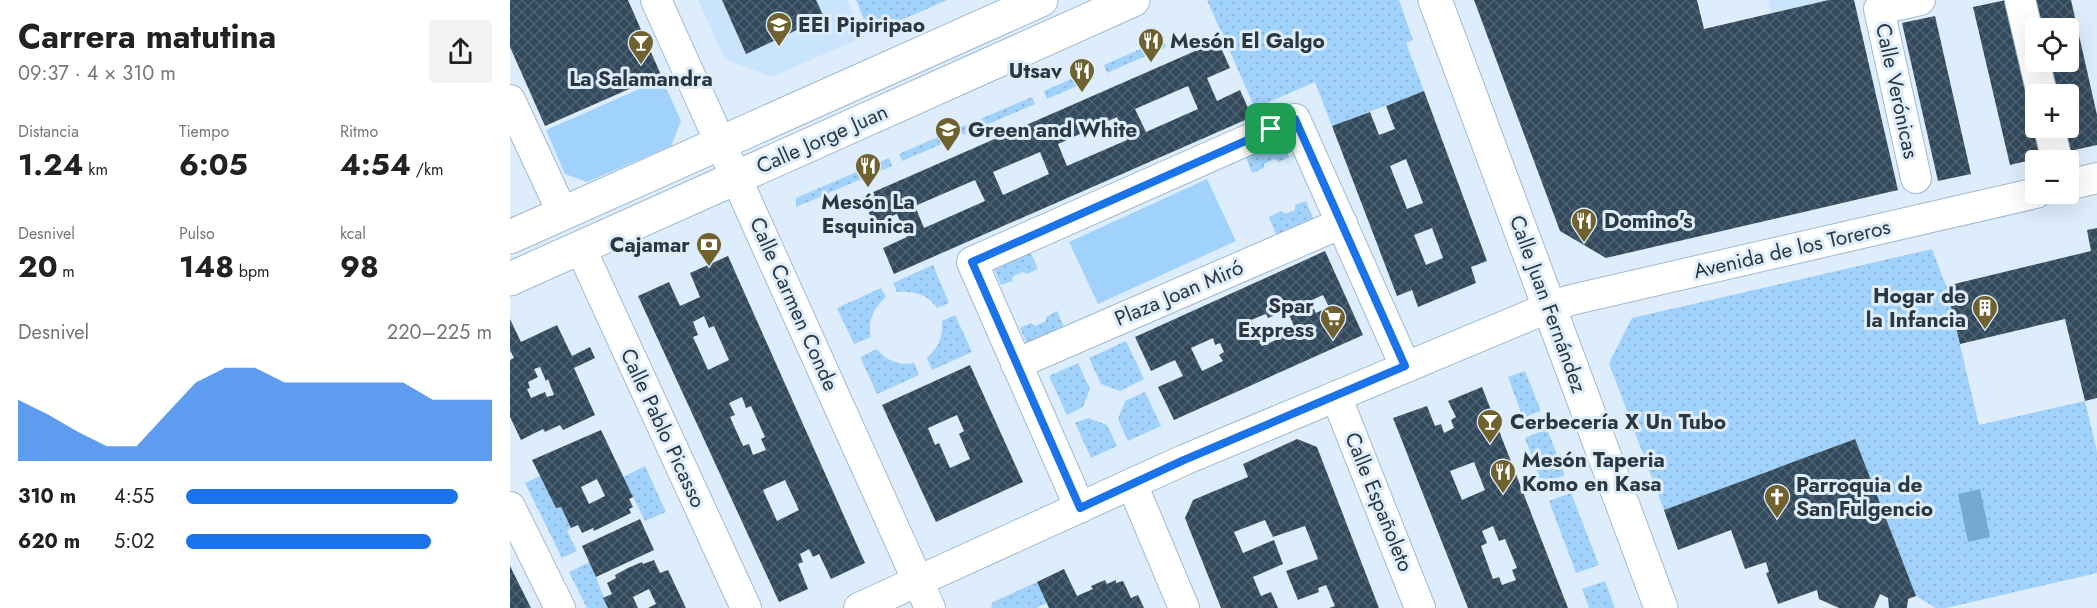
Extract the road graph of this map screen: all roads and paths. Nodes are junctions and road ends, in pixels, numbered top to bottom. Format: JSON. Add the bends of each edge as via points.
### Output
{"nodes":[{"id":1,"x":656,"y":0,"type":"edge"},
{"id":2,"x":1041,"y":0,"type":"edge"},
{"id":3,"x":1133,"y":0,"type":"edge"},
{"id":4,"x":1435,"y":0,"type":"edge"},
{"id":5,"x":1920,"y":0,"type":"edge"},
{"id":6,"x":2020,"y":0,"type":"edge"},
{"id":7,"x":2040,"y":84,"type":"edge"},
{"id":8,"x":510,"y":100,"type":"edge"},
{"id":9,"x":721,"y":143,"type":"junction"},
{"id":10,"x":737,"y":177,"type":"junction"},
{"id":11,"x":1916,"y":178,"type":"dead end"},
{"id":12,"x":2097,"y":178,"type":"edge"},
{"id":13,"x":2079,"y":182,"type":"edge"},
{"id":14,"x":2025,"y":196,"type":"edge"},
{"id":15,"x":563,"y":214,"type":"junction"},
{"id":16,"x":1342,"y":223,"type":"junction"},
{"id":17,"x":510,"y":237,"type":"edge"},
{"id":18,"x":580,"y":247,"type":"junction"},
{"id":19,"x":510,"y":279,"type":"edge"},
{"id":20,"x":1550,"y":307,"type":"junction"},
{"id":21,"x":1016,"y":364,"type":"junction"},
{"id":22,"x":1405,"y":366,"type":"junction"},
{"id":23,"x":1336,"y":396,"type":"junction"},
{"id":24,"x":1132,"y":484,"type":"junction"},
{"id":25,"x":510,"y":507,"type":"edge"},
{"id":26,"x":1080,"y":508,"type":"junction"},
{"id":27,"x":918,"y":581,"type":"junction"},
{"id":28,"x":560,"y":608,"type":"edge"},
{"id":29,"x":746,"y":608,"type":"edge"},
{"id":30,"x":859,"y":608,"type":"edge"},
{"id":31,"x":930,"y":608,"type":"edge"},
{"id":32,"x":1184,"y":608,"type":"edge"},
{"id":33,"x":1420,"y":608,"type":"edge"},
{"id":34,"x":1661,"y":608,"type":"edge"}],
"edges":[{"from":1,"to":9,"type":"street","name":"Calle Carmen Conde"},
{"from":2,"to":9,"type":"main road","name":"Calle Jorge Juan"},
{"from":3,"to":10,"type":"main road","name":"Calle Jorge Juan"},
{"from":4,"to":20,"type":"main road","name":"Calle Juan Fernández"},
{"from":5,"to":11,"type":"street","name":"Calle Verónicas","via":[[1879,9]]},
{"from":6,"to":7,"type":"street"},
{"from":8,"to":15,"type":"street"},
{"from":9,"to":10,"type":"street","name":"Calle Carmen Conde"},
{"from":9,"to":15,"type":"main road","name":"Calle Jorge Juan"},
{"from":10,"to":18,"type":"main road","name":"Calle Jorge Juan"},
{"from":10,"to":27,"type":"street","name":"Calle Carmen Conde"},
{"from":12,"to":13,"type":"street"},
{"from":14,"to":20,"type":"street","name":"Avenida de los Toreros"},
{"from":15,"to":17,"type":"main road","name":"Calle Jorge Juan"},
{"from":16,"to":21,"type":"street","name":"Plaza Joan Miró"},
{"from":16,"to":21,"type":"street","via":[[1295,119],[972,262]]},
{"from":16,"to":22,"type":"street"},
{"from":18,"to":19,"type":"main road","name":"Calle Jorge Juan"},
{"from":18,"to":29,"type":"street","name":"Calle Pablo Picasso"},
{"from":20,"to":22,"type":"street","name":"Avenida de los Toreros"},
{"from":20,"to":34,"type":"main road","name":"Calle Juan Fernández"},
{"from":21,"to":26,"type":"street"},
{"from":22,"to":23,"type":"street","name":"Avenida de los Toreros"},
{"from":23,"to":24,"type":"street","name":"Avenida de los Toreros"},
{"from":23,"to":33,"type":"street","name":"Calle Españoleto"},
{"from":24,"to":26,"type":"street","name":"Avenida de los Toreros"},
{"from":24,"to":32,"type":"street"},
{"from":25,"to":28,"type":"street"},
{"from":26,"to":27,"type":"street","name":"Avenida de los Toreros"},
{"from":27,"to":30,"type":"street","name":"Avenida de los Toreros"},
{"from":27,"to":31,"type":"street","name":"Calle Carmen Conde"}]}
